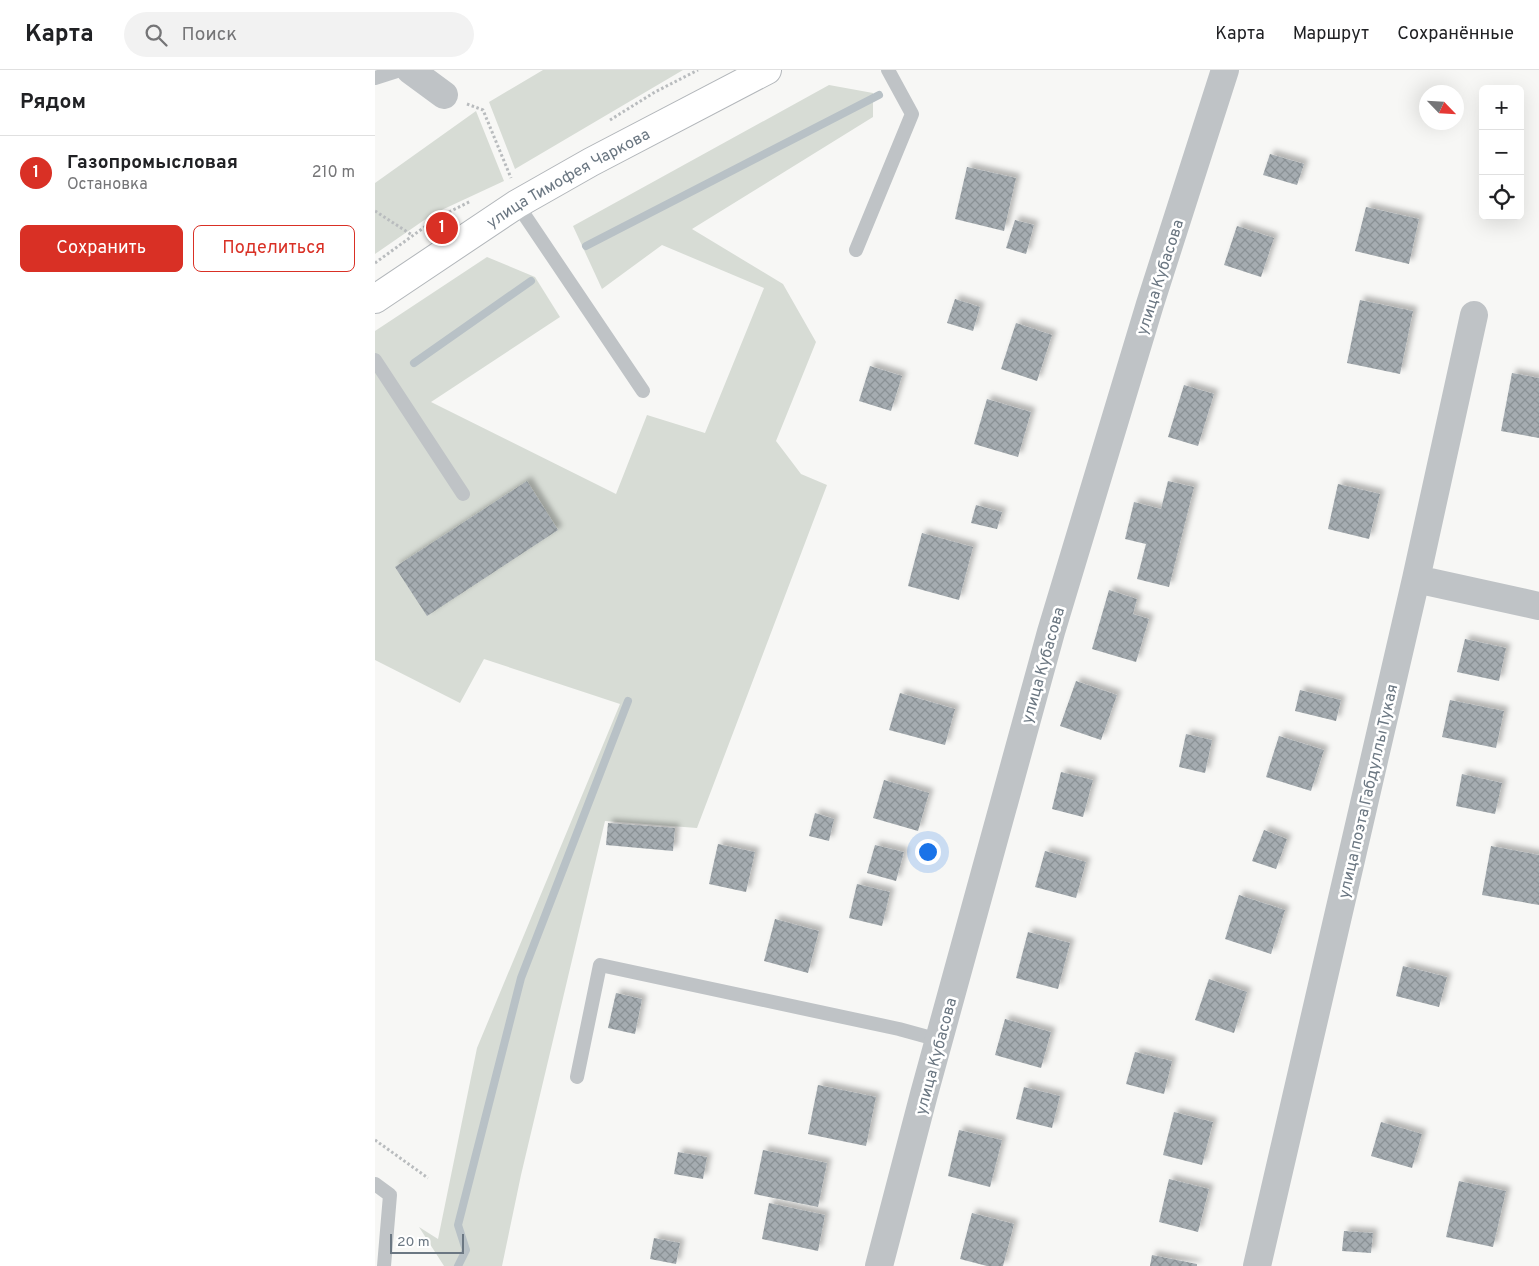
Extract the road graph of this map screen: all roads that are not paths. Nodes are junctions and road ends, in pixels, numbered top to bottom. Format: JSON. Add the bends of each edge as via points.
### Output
{"nodes":[{"id":1,"x":400,"y":70,"type":"edge"},
{"id":2,"x":410,"y":70,"type":"edge"},
{"id":3,"x":767,"y":70,"type":"edge"},
{"id":4,"x":888,"y":70,"type":"edge"},
{"id":5,"x":1225,"y":70,"type":"edge"},
{"id":6,"x":375,"y":78,"type":"edge"},
{"id":7,"x":444,"y":95,"type":"road end"},
{"id":8,"x":514,"y":193,"type":"junction"},
{"id":9,"x":855,"y":250,"type":"dead end"},
{"id":10,"x":375,"y":300,"type":"edge"},
{"id":11,"x":1473,"y":315,"type":"dead end"},
{"id":12,"x":375,"y":360,"type":"edge"},
{"id":13,"x":643,"y":391,"type":"dead end"},
{"id":14,"x":463,"y":494,"type":"dead end"},
{"id":15,"x":1416,"y":579,"type":"junction"},
{"id":16,"x":1539,"y":606,"type":"edge"},
{"id":17,"x":939,"y":1040,"type":"junction"},
{"id":18,"x":577,"y":1077,"type":"dead end"},
{"id":19,"x":375,"y":1184,"type":"edge"},
{"id":20,"x":384,"y":1266,"type":"edge"},
{"id":21,"x":879,"y":1266,"type":"edge"},
{"id":22,"x":1257,"y":1266,"type":"edge"}],
"edges":[{"from":1,"to":6,"type":"lane"},
{"from":2,"to":7,"type":"street"},
{"from":3,"to":8,"type":"main road","name":"улица Тимофея Чаркова","via":[[591,162]]},
{"from":4,"to":9,"type":"lane","via":[[912,114]]},
{"from":5,"to":17,"type":"street","name":"улица Кубасова","via":[[1149,304],[1054,623]]},
{"from":8,"to":10,"type":"main road","name":"улица Тимофея Чаркова"},
{"from":8,"to":13,"type":"lane"},
{"from":11,"to":15,"type":"street","name":"улица поэта Габдуллы Тукая"},
{"from":12,"to":14,"type":"lane"},
{"from":15,"to":16,"type":"street"},
{"from":15,"to":22,"type":"street","name":"улица поэта Габдуллы Тукая"},
{"from":17,"to":18,"type":"lane","via":[[600,965]]},
{"from":17,"to":21,"type":"street","name":"улица Кубасова"},
{"from":19,"to":20,"type":"lane","via":[[390,1195]]}]}
